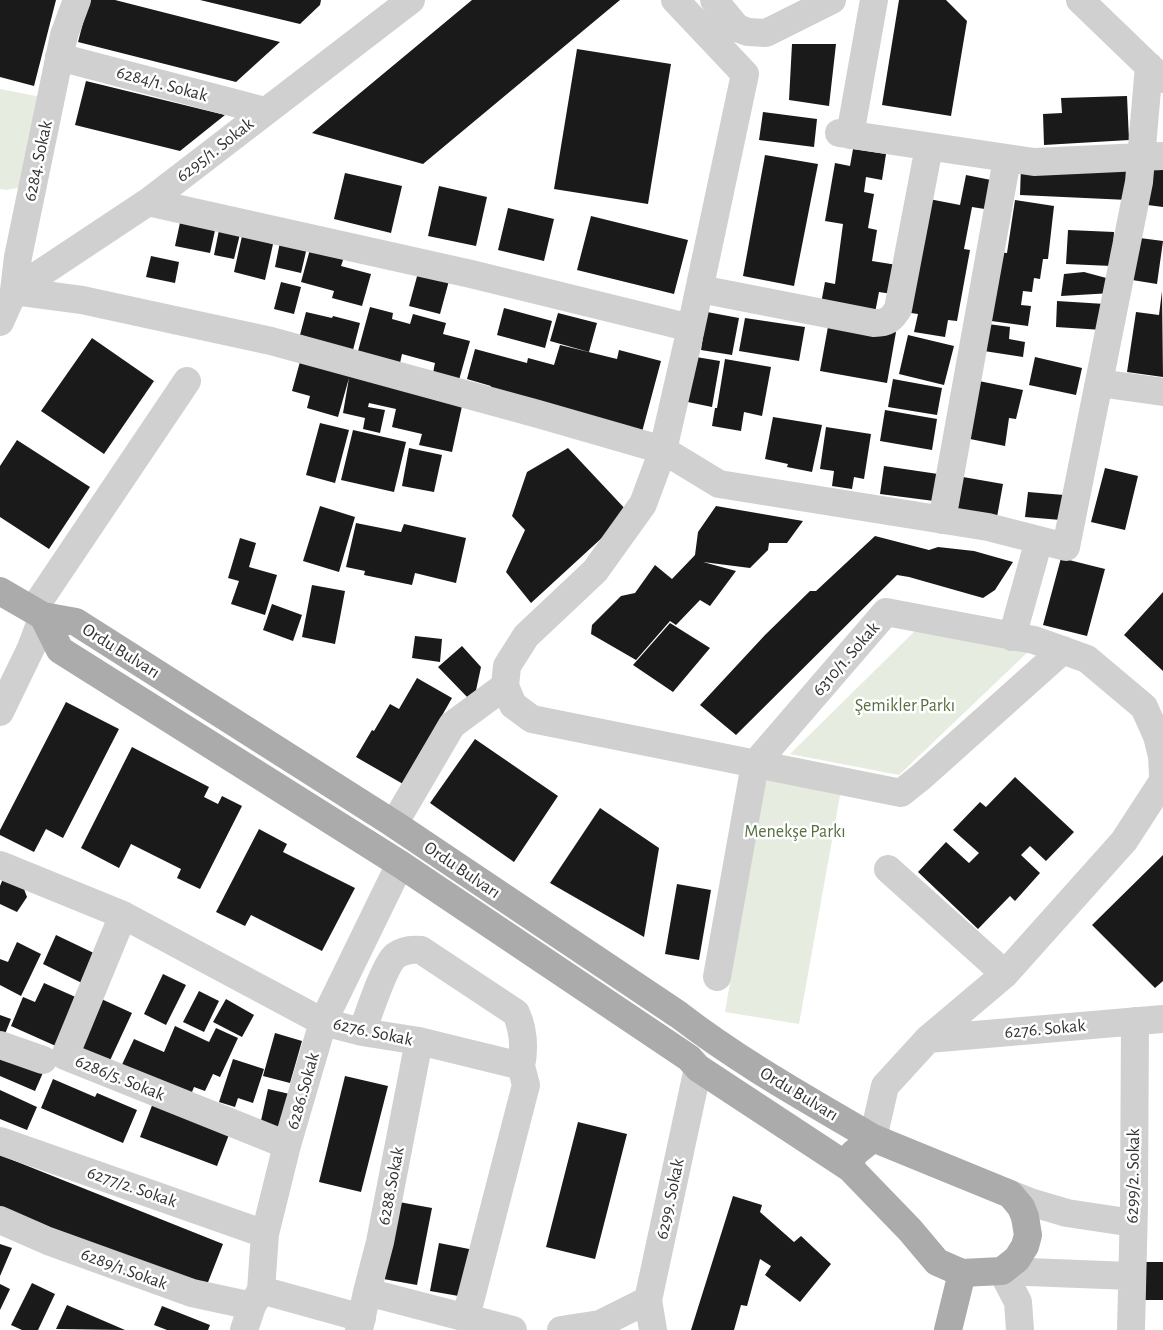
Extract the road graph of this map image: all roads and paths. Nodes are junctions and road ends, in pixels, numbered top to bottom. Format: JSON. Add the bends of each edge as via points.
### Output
{"nodes":[{"id":1,"x":77,"y":0,"type":"edge"},
{"id":2,"x":675,"y":0,"type":"edge"},
{"id":3,"x":714,"y":0,"type":"edge"},
{"id":4,"x":832,"y":0,"type":"edge"},
{"id":5,"x":874,"y":0,"type":"edge"},
{"id":6,"x":1080,"y":0,"type":"edge"},
{"id":7,"x":405,"y":1,"type":"edge"},
{"id":8,"x":59,"y":57,"type":"junction"},
{"id":9,"x":1156,"y":73,"type":"edge"},
{"id":10,"x":265,"y":111,"type":"junction"},
{"id":11,"x":929,"y":147,"type":"junction"},
{"id":12,"x":1152,"y":157,"type":"edge"},
{"id":13,"x":1007,"y":158,"type":"junction"},
{"id":14,"x":148,"y":202,"type":"junction"},
{"id":15,"x":7,"y":283,"type":"edge"},
{"id":16,"x":700,"y":289,"type":"junction"},
{"id":17,"x":0,"y":322,"type":"edge"},
{"id":18,"x":691,"y":328,"type":"junction"},
{"id":19,"x":187,"y":381,"type":"dead end"},
{"id":20,"x":1099,"y":383,"type":"junction"},
{"id":21,"x":1163,"y":392,"type":"edge"},
{"id":22,"x":663,"y":450,"type":"junction"},
{"id":23,"x":942,"y":520,"type":"junction"},
{"id":24,"x":1039,"y":540,"type":"junction"},
{"id":25,"x":0,"y":591,"type":"edge"},
{"id":26,"x":38,"y":613,"type":"junction"},
{"id":27,"x":1012,"y":637,"type":"junction"},
{"id":28,"x":1063,"y":650,"type":"junction"},
{"id":29,"x":505,"y":686,"type":"junction"},
{"id":30,"x":0,"y":712,"type":"edge"},
{"id":31,"x":755,"y":764,"type":"junction"},
{"id":32,"x":1163,"y":776,"type":"edge"},
{"id":33,"x":1163,"y":781,"type":"edge"},
{"id":34,"x":394,"y":824,"type":"junction"},
{"id":35,"x":400,"y":864,"type":"junction"},
{"id":36,"x":0,"y":865,"type":"edge"},
{"id":37,"x":888,"y":869,"type":"dead end"},
{"id":38,"x":123,"y":915,"type":"junction"},
{"id":39,"x":1005,"y":974,"type":"junction"},
{"id":40,"x":717,"y":977,"type":"dead end"},
{"id":41,"x":1163,"y":1019,"type":"edge"},
{"id":42,"x":1135,"y":1021,"type":"junction"},
{"id":43,"x":323,"y":1022,"type":"junction"},
{"id":44,"x":362,"y":1032,"type":"junction"},
{"id":45,"x":928,"y":1039,"type":"junction"},
{"id":46,"x":420,"y":1041,"type":"junction"},
{"id":47,"x":0,"y":1045,"type":"edge"},
{"id":48,"x":43,"y":1060,"type":"dead end"},
{"id":49,"x":521,"y":1066,"type":"junction"},
{"id":50,"x":698,"y":1068,"type":"junction"},
{"id":51,"x":874,"y":1138,"type":"junction"},
{"id":52,"x":0,"y":1140,"type":"edge"},
{"id":53,"x":287,"y":1145,"type":"junction"},
{"id":54,"x":850,"y":1168,"type":"junction"},
{"id":55,"x":1010,"y":1194,"type":"junction"},
{"id":56,"x":0,"y":1220,"type":"edge"},
{"id":57,"x":1133,"y":1223,"type":"junction"},
{"id":58,"x":265,"y":1234,"type":"junction"},
{"id":59,"x":1002,"y":1271,"type":"junction"},
{"id":60,"x":962,"y":1273,"type":"junction"},
{"id":61,"x":1132,"y":1276,"type":"junction"},
{"id":62,"x":367,"y":1292,"type":"junction"},
{"id":63,"x":648,"y":1300,"type":"junction"},
{"id":64,"x":252,"y":1309,"type":"edge"},
{"id":65,"x":451,"y":1319,"type":"edge"},
{"id":66,"x":361,"y":1324,"type":"edge"},
{"id":67,"x":513,"y":1330,"type":"edge"},
{"id":68,"x":561,"y":1330,"type":"edge"},
{"id":69,"x":653,"y":1330,"type":"edge"},
{"id":70,"x":948,"y":1330,"type":"edge"},
{"id":71,"x":1020,"y":1330,"type":"edge"},
{"id":72,"x":1131,"y":1330,"type":"edge"}],
"edges":[{"from":1,"to":8,"type":"street","name":"6284. Sokak"},
{"from":2,"to":16,"type":"street","via":[[745,74]]},
{"from":3,"to":4,"type":"street","via":[[737,28],[766,33]]},
{"from":5,"to":11,"type":"street","via":[[844,134]]},
{"from":6,"to":9,"type":"street"},
{"from":7,"to":10,"type":"street","name":"6295/1. Sokak"},
{"from":8,"to":10,"type":"street","name":"6284/1. Sokak"},
{"from":8,"to":15,"type":"street","name":"6284. Sokak","via":[[18,257]]},
{"from":9,"to":12,"type":"street"},
{"from":10,"to":14,"type":"street","name":"6295/1. Sokak"},
{"from":11,"to":13,"type":"street"},
{"from":11,"to":16,"type":"street","via":[[898,309],[890,320],[874,323]]},
{"from":12,"to":13,"type":"street","via":[[1034,162]]},
{"from":12,"to":20,"type":"street","via":[[1138,182]]},
{"from":13,"to":23,"type":"street"},
{"from":14,"to":15,"type":"street","name":"6295/1. Sokak"},
{"from":14,"to":18,"type":"street","via":[[470,274]]},
{"from":15,"to":17,"type":"street","name":"6284. Sokak"},
{"from":15,"to":22,"type":"street","via":[[271,341]]},
{"from":16,"to":18,"type":"street"},
{"from":18,"to":22,"type":"street"},
{"from":19,"to":26,"type":"street"},
{"from":20,"to":21,"type":"street"},
{"from":20,"to":24,"type":"street","via":[[1066,547]]},
{"from":22,"to":23,"type":"street","via":[[720,484]]},
{"from":22,"to":29,"type":"street","via":[[643,504],[595,571],[526,636],[507,666]]},
{"from":23,"to":24,"type":"street"},
{"from":24,"to":27,"type":"street"},
{"from":25,"to":26,"type":"main road","name":"Ordu Bulvarı"},
{"from":26,"to":30,"type":"street","via":[[31,648]]},
{"from":26,"to":34,"type":"main road","name":"Ordu Bulvarı","via":[[76,622]]},
{"from":26,"to":35,"type":"main road","name":"Ordu Bulvarı","via":[[60,650]]},
{"from":27,"to":28,"type":"street","name":"6310/1. Sokak","via":[[1034,640]]},
{"from":27,"to":31,"type":"street","name":"6310/1. Sokak","via":[[886,612]]},
{"from":28,"to":31,"type":"street","via":[[901,793]]},
{"from":28,"to":32,"type":"street","name":"6310/1. Sokak","via":[[1087,658],[1144,707],[1157,736]]},
{"from":29,"to":31,"type":"street","via":[[513,706],[532,719]]},
{"from":29,"to":34,"type":"street","via":[[452,725]]},
{"from":31,"to":40,"type":"street"},
{"from":33,"to":39,"type":"street","via":[[1124,841]]},
{"from":34,"to":51,"type":"main road","name":"Ordu Bulvarı","via":[[679,1015],[708,1038]]},
{"from":35,"to":43,"type":"street","name":"6286.Sokak"},
{"from":35,"to":50,"type":"main road","name":"Ordu Bulvarı","via":[[689,1058]]},
{"from":36,"to":38,"type":"street","name":"6276. Sokak"},
{"from":37,"to":39,"type":"street"},
{"from":38,"to":43,"type":"street","name":"6276. Sokak"},
{"from":38,"to":53,"type":"street","name":"6286/5. Sokak","via":[[65,1056]]},
{"from":39,"to":45,"type":"street"},
{"from":41,"to":42,"type":"street","name":"6276. Sokak"},
{"from":42,"to":45,"type":"street","name":"6276. Sokak"},
{"from":42,"to":57,"type":"street","name":"6299/2. Sokak"},
{"from":43,"to":44,"type":"street","name":"6276. Sokak"},
{"from":43,"to":53,"type":"street","name":"6286.Sokak"},
{"from":44,"to":46,"type":"street","name":"6276. Sokak"},
{"from":44,"to":49,"type":"street","via":[[390,961],[402,952],[421,950],[516,1013],[524,1044]]},
{"from":45,"to":51,"type":"street","via":[[885,1086]]},
{"from":46,"to":49,"type":"street","name":"6276. Sokak"},
{"from":46,"to":62,"type":"street","name":"6288.Sokak"},
{"from":47,"to":48,"type":"street"},
{"from":49,"to":65,"type":"street","via":[[526,1085]]},
{"from":50,"to":54,"type":"main road","name":"Ordu Bulvarı"},
{"from":50,"to":63,"type":"street","name":"6299. Sokak"},
{"from":51,"to":54,"type":"main road","via":[[854,1154]]},
{"from":51,"to":55,"type":"main road","name":"Ordu Bulvarı"},
{"from":52,"to":58,"type":"street","name":"6277/2. Sokak"},
{"from":53,"to":58,"type":"street","name":"6286.Sokak"},
{"from":54,"to":60,"type":"main road","name":"Ordu Bulvarı","via":[[937,1262]]},
{"from":55,"to":57,"type":"street","name":"Ordu Bulvarı","via":[[1067,1213]]},
{"from":55,"to":59,"type":"main road","via":[[1021,1207],[1028,1234],[1016,1259]]},
{"from":56,"to":64,"type":"street","name":"6289/1.Sokak","via":[[48,1241],[192,1293]]},
{"from":57,"to":61,"type":"street","name":"6299/2. Sokak"},
{"from":58,"to":64,"type":"street","name":"6286.Sokak"},
{"from":59,"to":60,"type":"main road","name":"Ordu Bulvarı"},
{"from":59,"to":61,"type":"street","name":"Ordu Bulvarı"},
{"from":59,"to":71,"type":"street","via":[[1018,1302]]},
{"from":60,"to":70,"type":"main road"},
{"from":61,"to":72,"type":"street","name":"6299/2. Sokak"},
{"from":62,"to":65,"type":"street"},
{"from":62,"to":66,"type":"street","name":"6288.Sokak"},
{"from":63,"to":68,"type":"street","via":[[600,1324]]},
{"from":63,"to":69,"type":"street","name":"6299. Sokak"},
{"from":64,"to":66,"type":"street","name":"6289/1.Sokak"},
{"from":65,"to":67,"type":"street"}]}
